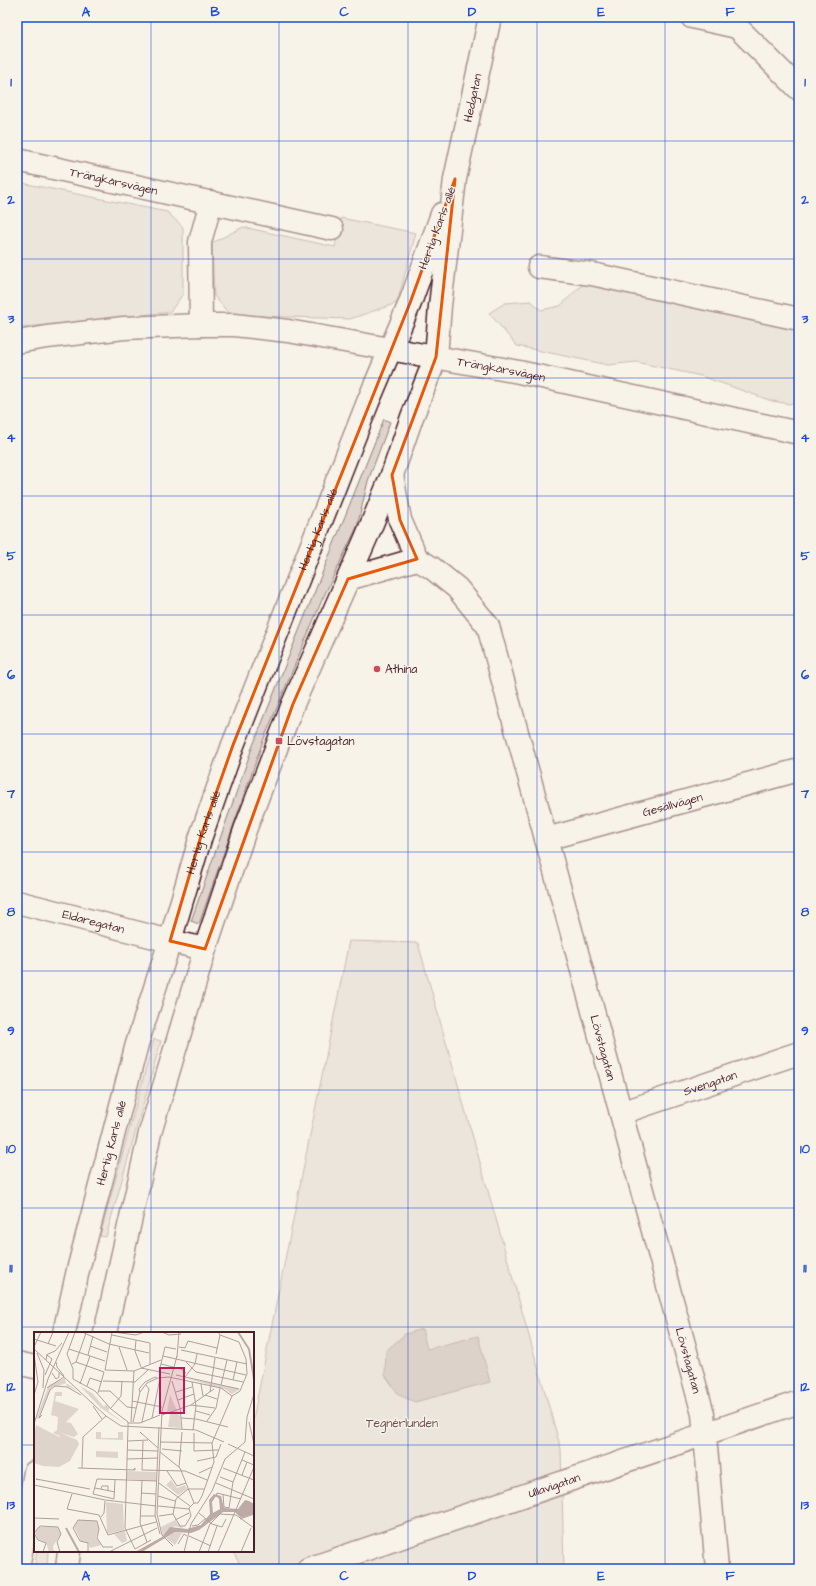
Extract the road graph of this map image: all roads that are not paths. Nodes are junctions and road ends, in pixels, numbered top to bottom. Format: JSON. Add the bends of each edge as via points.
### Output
{"nodes":[{"id":1,"x":490,"y":17,"type":"edge"},
{"id":2,"x":692,"y":17,"type":"edge"},
{"id":3,"x":799,"y":89,"type":"edge"},
{"id":4,"x":17,"y":160,"type":"edge"},
{"id":5,"x":455,"y":179,"type":"junction"},
{"id":6,"x":211,"y":202,"type":"junction"},
{"id":7,"x":332,"y":229,"type":"dead end"},
{"id":8,"x":539,"y":266,"type":"dead end"},
{"id":9,"x":799,"y":319,"type":"edge"},
{"id":10,"x":201,"y":325,"type":"junction"},
{"id":11,"x":17,"y":342,"type":"edge"},
{"id":12,"x":390,"y":349,"type":"junction"},
{"id":13,"x":436,"y":357,"type":"junction"},
{"id":14,"x":799,"y":433,"type":"edge"},
{"id":15,"x":392,"y":475,"type":"junction"},
{"id":16,"x":417,"y":559,"type":"junction"},
{"id":17,"x":348,"y":579,"type":"junction"},
{"id":18,"x":799,"y":770,"type":"edge"},
{"id":19,"x":546,"y":839,"type":"junction"},
{"id":20,"x":17,"y":902,"type":"edge"},
{"id":21,"x":170,"y":941,"type":"junction"},
{"id":22,"x":205,"y":949,"type":"junction"},
{"id":23,"x":799,"y":1053,"type":"edge"},
{"id":24,"x":621,"y":1113,"type":"junction"},
{"id":25,"x":64,"y":1332,"type":"edge"},
{"id":26,"x":105,"y":1332,"type":"edge"},
{"id":27,"x":17,"y":1363,"type":"edge"},
{"id":28,"x":34,"y":1366,"type":"edge"},
{"id":29,"x":799,"y":1402,"type":"edge"},
{"id":30,"x":704,"y":1434,"type":"junction"},
{"id":31,"x":34,"y":1478,"type":"edge"},
{"id":32,"x":69,"y":1552,"type":"edge"},
{"id":33,"x":18,"y":1569,"type":"edge"},
{"id":34,"x":67,"y":1569,"type":"edge"},
{"id":35,"x":308,"y":1569,"type":"edge"},
{"id":36,"x":716,"y":1569,"type":"edge"}],
"edges":[{"from":1,"to":5,"type":"street","name":"Hedgatan"},
{"from":2,"to":3,"type":"street","via":[[737,27]]},
{"from":4,"to":6,"type":"street","name":"Trängkårsvägen"},
{"from":5,"to":12,"type":"street","name":"Hertig Karls allé","via":[[410,303]]},
{"from":5,"to":13,"type":"street","name":"Hertig Karls allé"},
{"from":6,"to":7,"type":"street","name":"Trängkårsvägen"},
{"from":6,"to":10,"type":"street","via":[[200,242]]},
{"from":8,"to":9,"type":"street","via":[[592,274]]},
{"from":10,"to":11,"type":"street","name":"Trängkårsvägen","via":[[124,328]]},
{"from":10,"to":12,"type":"street","name":"Trängkårsvägen","via":[[234,325],[288,331]]},
{"from":12,"to":13,"type":"street","name":"Trängkårsvägen"},
{"from":12,"to":21,"type":"street","name":"Hertig Karls allé","via":[[233,745],[201,836]]},
{"from":13,"to":14,"type":"street","name":"Trängkårsvägen","via":[[519,372]]},
{"from":13,"to":15,"type":"street","name":"Hertig Karls allé"},
{"from":15,"to":16,"type":"street","via":[[400,520]]},
{"from":15,"to":17,"type":"street","name":"Hertig Karls allé"},
{"from":16,"to":17,"type":"street"},
{"from":16,"to":19,"type":"street","name":"Lövstagatan","via":[[457,588],[488,626]]},
{"from":17,"to":22,"type":"street","name":"Hertig Karls allé","via":[[293,704],[245,830]]},
{"from":18,"to":19,"type":"street","name":"Gesällvägen"},
{"from":19,"to":24,"type":"street","name":"Lövstagatan"},
{"from":20,"to":21,"type":"street","name":"Eldaregatan"},
{"from":21,"to":22,"type":"street","name":"Eldaregatan"},
{"from":21,"to":25,"type":"street","name":"Hertig Karls allé","via":[[137,1044]]},
{"from":22,"to":26,"type":"street","name":"Hertig Karls allé","via":[[150,1132]]},
{"from":23,"to":24,"type":"street","name":"Svengatan"},
{"from":24,"to":30,"type":"street","name":"Lövstagatan","via":[[703,1414]]},
{"from":27,"to":28,"type":"street"},
{"from":29,"to":30,"type":"street","name":"Ullavigatan"},
{"from":30,"to":35,"type":"street","name":"Ullavigatan"},
{"from":30,"to":36,"type":"street","name":"Lövstagatan"},
{"from":31,"to":33,"type":"street"},
{"from":32,"to":34,"type":"street"}]}
